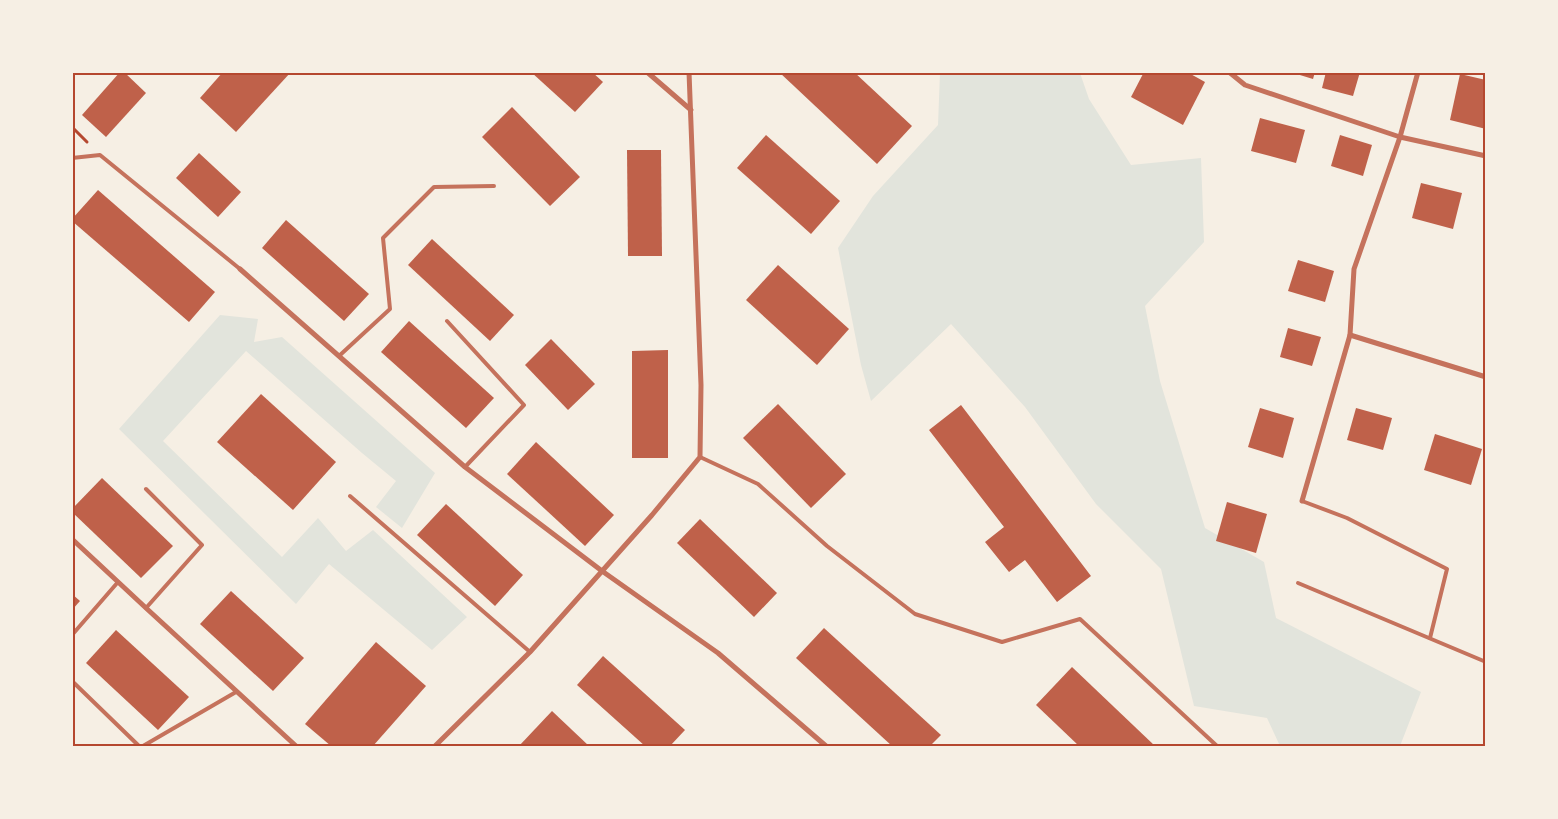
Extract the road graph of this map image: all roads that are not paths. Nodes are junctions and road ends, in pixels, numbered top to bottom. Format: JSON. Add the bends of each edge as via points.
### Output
{"nodes":[{"id":1,"x":647,"y":72,"type":"edge"},
{"id":2,"x":689,"y":72,"type":"edge"},
{"id":3,"x":1229,"y":72,"type":"edge"},
{"id":4,"x":1418,"y":72,"type":"edge"},
{"id":5,"x":691,"y":110,"type":"junction"},
{"id":6,"x":1400,"y":137,"type":"junction"},
{"id":7,"x":1486,"y":156,"type":"edge"},
{"id":8,"x":72,"y":158,"type":"edge"},
{"id":9,"x":494,"y":186,"type":"dead end"},
{"id":10,"x":240,"y":269,"type":"joint"},
{"id":11,"x":447,"y":321,"type":"dead end"},
{"id":12,"x":1350,"y":335,"type":"junction"},
{"id":13,"x":339,"y":356,"type":"junction"},
{"id":14,"x":1486,"y":377,"type":"edge"},
{"id":15,"x":700,"y":457,"type":"junction"},
{"id":16,"x":465,"y":467,"type":"junction"},
{"id":17,"x":146,"y":489,"type":"dead end"},
{"id":18,"x":350,"y":496,"type":"dead end"},
{"id":19,"x":1302,"y":501,"type":"joint"},
{"id":20,"x":72,"y":539,"type":"edge"},
{"id":21,"x":602,"y":571,"type":"junction"},
{"id":22,"x":118,"y":582,"type":"junction"},
{"id":23,"x":1298,"y":583,"type":"dead end"},
{"id":24,"x":146,"y":608,"type":"junction"},
{"id":25,"x":72,"y":635,"type":"edge"},
{"id":26,"x":1430,"y":638,"type":"junction"},
{"id":27,"x":530,"y":652,"type":"junction"},
{"id":28,"x":1486,"y":662,"type":"edge"},
{"id":29,"x":72,"y":681,"type":"edge"},
{"id":30,"x":236,"y":692,"type":"junction"},
{"id":31,"x":141,"y":746,"type":"edge"},
{"id":32,"x":296,"y":746,"type":"edge"},
{"id":33,"x":435,"y":746,"type":"edge"},
{"id":34,"x":826,"y":746,"type":"edge"},
{"id":35,"x":1217,"y":746,"type":"edge"}],
"edges":[{"from":1,"to":5,"type":"street"},
{"from":2,"to":5,"type":"street"},
{"from":3,"to":6,"type":"street","via":[[1245,84]]},
{"from":4,"to":6,"type":"street"},
{"from":5,"to":15,"type":"street","via":[[701,385]]},
{"from":6,"to":7,"type":"street"},
{"from":6,"to":12,"type":"street","via":[[1354,269]]},
{"from":8,"to":10,"type":"lane","via":[[100,154]]},
{"from":9,"to":13,"type":"lane","via":[[434,187],[384,238],[390,309]]},
{"from":10,"to":13,"type":"street"},
{"from":11,"to":16,"type":"lane","via":[[524,405]]},
{"from":12,"to":14,"type":"street"},
{"from":12,"to":19,"type":"street"},
{"from":13,"to":16,"type":"street"},
{"from":15,"to":21,"type":"street"},
{"from":15,"to":35,"type":"lane","via":[[758,484],[827,546],[915,614],[1002,642],[1080,619]]},
{"from":16,"to":21,"type":"street"},
{"from":17,"to":24,"type":"lane","via":[[202,545]]},
{"from":18,"to":27,"type":"lane"},
{"from":19,"to":26,"type":"lane","via":[[1347,518],[1447,569]]},
{"from":20,"to":22,"type":"street"},
{"from":21,"to":27,"type":"street"},
{"from":21,"to":34,"type":"street","via":[[718,653]]},
{"from":22,"to":24,"type":"street"},
{"from":22,"to":25,"type":"lane"},
{"from":23,"to":26,"type":"lane"},
{"from":24,"to":30,"type":"street"},
{"from":26,"to":28,"type":"lane"},
{"from":27,"to":33,"type":"street"},
{"from":29,"to":31,"type":"lane"},
{"from":30,"to":31,"type":"lane"},
{"from":30,"to":32,"type":"street"}]}
